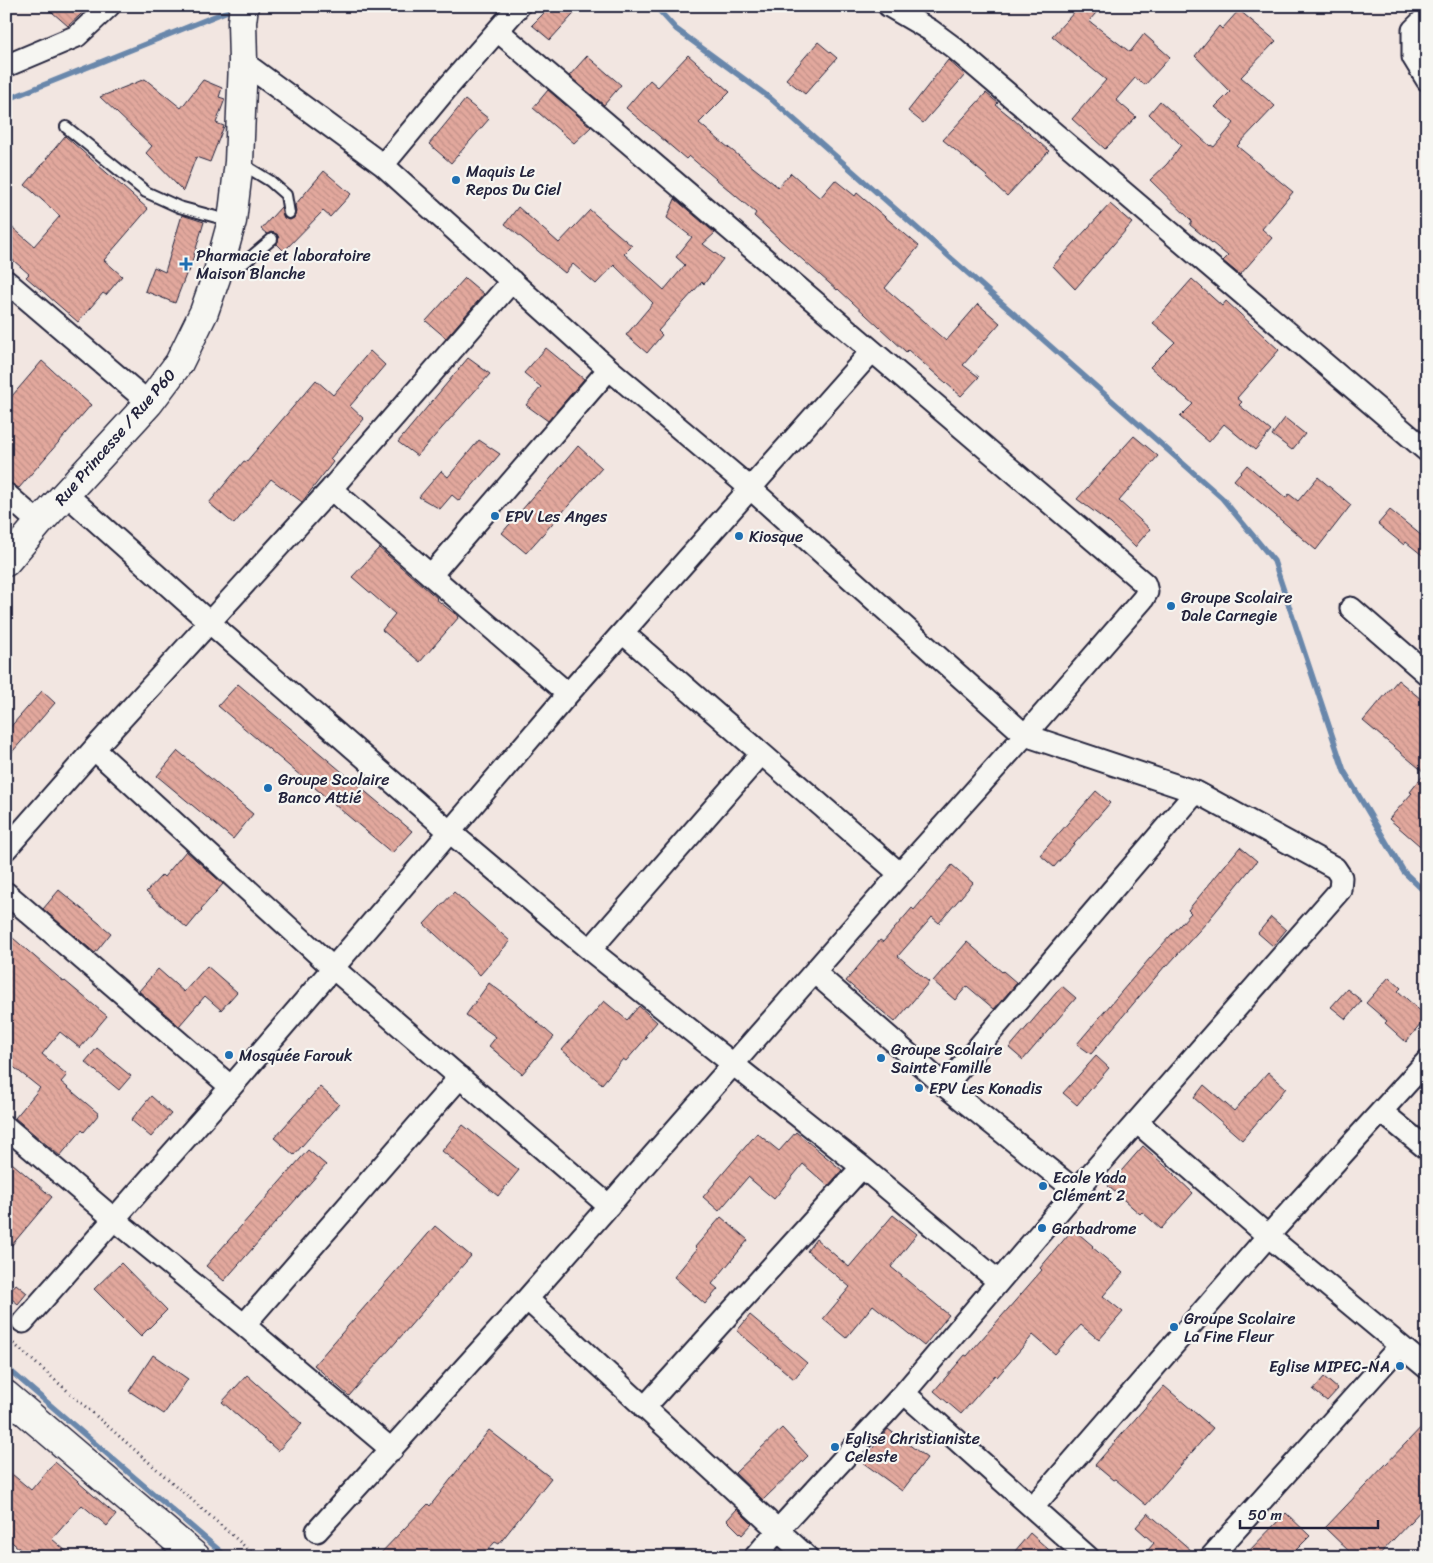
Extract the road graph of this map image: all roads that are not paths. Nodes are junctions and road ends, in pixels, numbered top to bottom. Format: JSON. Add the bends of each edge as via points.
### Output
{"nodes":[{"id":1,"x":108,"y":6,"type":"edge"},
{"id":2,"x":519,"y":6,"type":"edge"},
{"id":3,"x":889,"y":6,"type":"edge"},
{"id":4,"x":243,"y":14,"type":"edge"},
{"id":5,"x":1427,"y":16,"type":"edge"},
{"id":6,"x":498,"y":31,"type":"junction"},
{"id":7,"x":243,"y":62,"type":"junction"},
{"id":8,"x":6,"y":66,"type":"edge"},
{"id":9,"x":1427,"y":80,"type":"edge"},
{"id":10,"x":66,"y":127,"type":"dead end"},
{"id":11,"x":239,"y":162,"type":"junction"},
{"id":12,"x":383,"y":165,"type":"junction"},
{"id":13,"x":289,"y":213,"type":"dead end"},
{"id":14,"x":232,"y":221,"type":"junction"},
{"id":15,"x":272,"y":239,"type":"dead end"},
{"id":16,"x":218,"y":272,"type":"junction"},
{"id":17,"x":6,"y":281,"type":"edge"},
{"id":18,"x":512,"y":281,"type":"junction"},
{"id":19,"x":872,"y":351,"type":"junction"},
{"id":20,"x":609,"y":369,"type":"junction"},
{"id":21,"x":148,"y":403,"type":"junction"},
{"id":22,"x":1427,"y":451,"type":"edge"},
{"id":23,"x":750,"y":488,"type":"junction"},
{"id":24,"x":331,"y":489,"type":"junction"},
{"id":25,"x":6,"y":494,"type":"edge"},
{"id":26,"x":66,"y":494,"type":"junction"},
{"id":27,"x":39,"y":523,"type":"junction"},
{"id":28,"x":6,"y":562,"type":"edge"},
{"id":29,"x":431,"y":575,"type":"junction"},
{"id":30,"x":1351,"y":608,"type":"dead end"},
{"id":31,"x":209,"y":622,"type":"junction"},
{"id":32,"x":623,"y":633,"type":"junction"},
{"id":33,"x":1427,"y":674,"type":"edge"},
{"id":34,"x":568,"y":694,"type":"junction"},
{"id":35,"x":1025,"y":735,"type":"junction"},
{"id":36,"x":94,"y":749,"type":"junction"},
{"id":37,"x":761,"y":754,"type":"junction"},
{"id":38,"x":1196,"y":792,"type":"junction"},
{"id":39,"x":450,"y":832,"type":"junction"},
{"id":40,"x":6,"y":849,"type":"edge"},
{"id":41,"x":900,"y":874,"type":"junction"},
{"id":42,"x":6,"y":893,"type":"edge"},
{"id":43,"x":590,"y":950,"type":"junction"},
{"id":44,"x":334,"y":968,"type":"junction"},
{"id":45,"x":814,"y":972,"type":"junction"},
{"id":46,"x":1427,"y":1061,"type":"edge"},
{"id":47,"x":732,"y":1064,"type":"junction"},
{"id":48,"x":460,"y":1077,"type":"junction"},
{"id":49,"x":945,"y":1086,"type":"junction"},
{"id":50,"x":231,"y":1088,"type":"junction"},
{"id":51,"x":1382,"y":1112,"type":"junction"},
{"id":52,"x":1137,"y":1122,"type":"junction"},
{"id":53,"x":6,"y":1126,"type":"edge"},
{"id":54,"x":1427,"y":1149,"type":"edge"},
{"id":55,"x":862,"y":1167,"type":"junction"},
{"id":56,"x":1076,"y":1191,"type":"junction"},
{"id":57,"x":609,"y":1206,"type":"junction"},
{"id":58,"x":114,"y":1219,"type":"junction"},
{"id":59,"x":1268,"y":1236,"type":"junction"},
{"id":60,"x":998,"y":1281,"type":"junction"},
{"id":61,"x":527,"y":1299,"type":"junction"},
{"id":62,"x":23,"y":1322,"type":"dead end"},
{"id":63,"x":244,"y":1325,"type":"junction"},
{"id":64,"x":1400,"y":1346,"type":"junction"},
{"id":65,"x":1427,"y":1368,"type":"edge"},
{"id":66,"x":904,"y":1393,"type":"junction"},
{"id":67,"x":6,"y":1395,"type":"edge"},
{"id":68,"x":644,"y":1408,"type":"junction"},
{"id":69,"x":392,"y":1450,"type":"junction"},
{"id":70,"x":1032,"y":1507,"type":"junction"},
{"id":71,"x":778,"y":1530,"type":"junction"},
{"id":72,"x":317,"y":1531,"type":"dead end"},
{"id":73,"x":196,"y":1557,"type":"edge"},
{"id":74,"x":755,"y":1557,"type":"edge"},
{"id":75,"x":808,"y":1557,"type":"edge"},
{"id":76,"x":1088,"y":1557,"type":"edge"},
{"id":77,"x":1211,"y":1557,"type":"edge"}],
"edges":[{"from":1,"to":8,"type":"street","via":[[77,36]]},
{"from":2,"to":6,"type":"street"},
{"from":3,"to":22,"type":"street","via":[[953,47]]},
{"from":4,"to":7,"type":"street","name":"Rue Princesse / Rue P60"},
{"from":5,"to":9,"type":"street","via":[[1413,30],[1413,57]]},
{"from":6,"to":12,"type":"street"},
{"from":6,"to":19,"type":"street"},
{"from":7,"to":11,"type":"street","name":"Rue Princesse / Rue P60"},
{"from":7,"to":12,"type":"street"},
{"from":10,"to":14,"type":"lane","via":[[146,192],[179,207]]},
{"from":11,"to":13,"type":"lane","via":[[286,195]]},
{"from":11,"to":14,"type":"street","name":"Rue Princesse / Rue P60"},
{"from":12,"to":18,"type":"street"},
{"from":14,"to":16,"type":"street","name":"Rue Princesse / Rue P60"},
{"from":15,"to":16,"type":"lane","via":[[244,262]]},
{"from":16,"to":21,"type":"street","name":"Rue Princesse / Rue P60","via":[[204,312],[179,363]]},
{"from":17,"to":21,"type":"street"},
{"from":18,"to":20,"type":"street"},
{"from":18,"to":24,"type":"street"},
{"from":19,"to":23,"type":"street"},
{"from":19,"to":35,"type":"street","via":[[1145,584],[1147,592],[1143,599]]},
{"from":20,"to":23,"type":"street"},
{"from":20,"to":29,"type":"street"},
{"from":21,"to":26,"type":"street","name":"Rue Princesse / Rue P60"},
{"from":23,"to":32,"type":"street"},
{"from":23,"to":35,"type":"street"},
{"from":24,"to":29,"type":"street"},
{"from":24,"to":31,"type":"street"},
{"from":25,"to":27,"type":"street"},
{"from":26,"to":27,"type":"street","name":"Rue Princesse / Rue P60"},
{"from":26,"to":31,"type":"street"},
{"from":27,"to":28,"type":"street","name":"Rue Princesse / Rue P60"},
{"from":29,"to":34,"type":"street"},
{"from":30,"to":33,"type":"street"},
{"from":31,"to":36,"type":"street"},
{"from":31,"to":39,"type":"street"},
{"from":32,"to":34,"type":"street"},
{"from":32,"to":37,"type":"street"},
{"from":34,"to":39,"type":"street"},
{"from":35,"to":38,"type":"street"},
{"from":35,"to":41,"type":"street"},
{"from":36,"to":40,"type":"street"},
{"from":36,"to":44,"type":"street"},
{"from":37,"to":41,"type":"street"},
{"from":37,"to":43,"type":"street"},
{"from":38,"to":49,"type":"street"},
{"from":38,"to":52,"type":"street","via":[[1335,868],[1342,877],[1340,890]]},
{"from":39,"to":43,"type":"street"},
{"from":39,"to":44,"type":"street"},
{"from":41,"to":45,"type":"street"},
{"from":42,"to":50,"type":"street"},
{"from":43,"to":47,"type":"street"},
{"from":44,"to":48,"type":"street"},
{"from":44,"to":50,"type":"street"},
{"from":45,"to":47,"type":"street"},
{"from":45,"to":49,"type":"street"},
{"from":46,"to":51,"type":"street"},
{"from":47,"to":55,"type":"street"},
{"from":47,"to":57,"type":"street"},
{"from":48,"to":57,"type":"street"},
{"from":48,"to":63,"type":"street"},
{"from":49,"to":56,"type":"street"},
{"from":50,"to":58,"type":"street"},
{"from":51,"to":54,"type":"street"},
{"from":51,"to":59,"type":"street"},
{"from":52,"to":56,"type":"street"},
{"from":52,"to":59,"type":"street"},
{"from":53,"to":58,"type":"street"},
{"from":55,"to":60,"type":"street"},
{"from":55,"to":68,"type":"street"},
{"from":56,"to":60,"type":"street"},
{"from":57,"to":61,"type":"street"},
{"from":58,"to":62,"type":"street"},
{"from":58,"to":63,"type":"street"},
{"from":59,"to":64,"type":"street"},
{"from":59,"to":70,"type":"street"},
{"from":60,"to":66,"type":"street"},
{"from":61,"to":68,"type":"street"},
{"from":61,"to":69,"type":"street"},
{"from":63,"to":69,"type":"street"},
{"from":64,"to":65,"type":"street"},
{"from":64,"to":77,"type":"street"},
{"from":66,"to":70,"type":"street"},
{"from":66,"to":71,"type":"street"},
{"from":67,"to":73,"type":"street"},
{"from":68,"to":71,"type":"street"},
{"from":69,"to":72,"type":"street"},
{"from":70,"to":76,"type":"street"},
{"from":71,"to":74,"type":"street"},
{"from":71,"to":75,"type":"street"}]}
